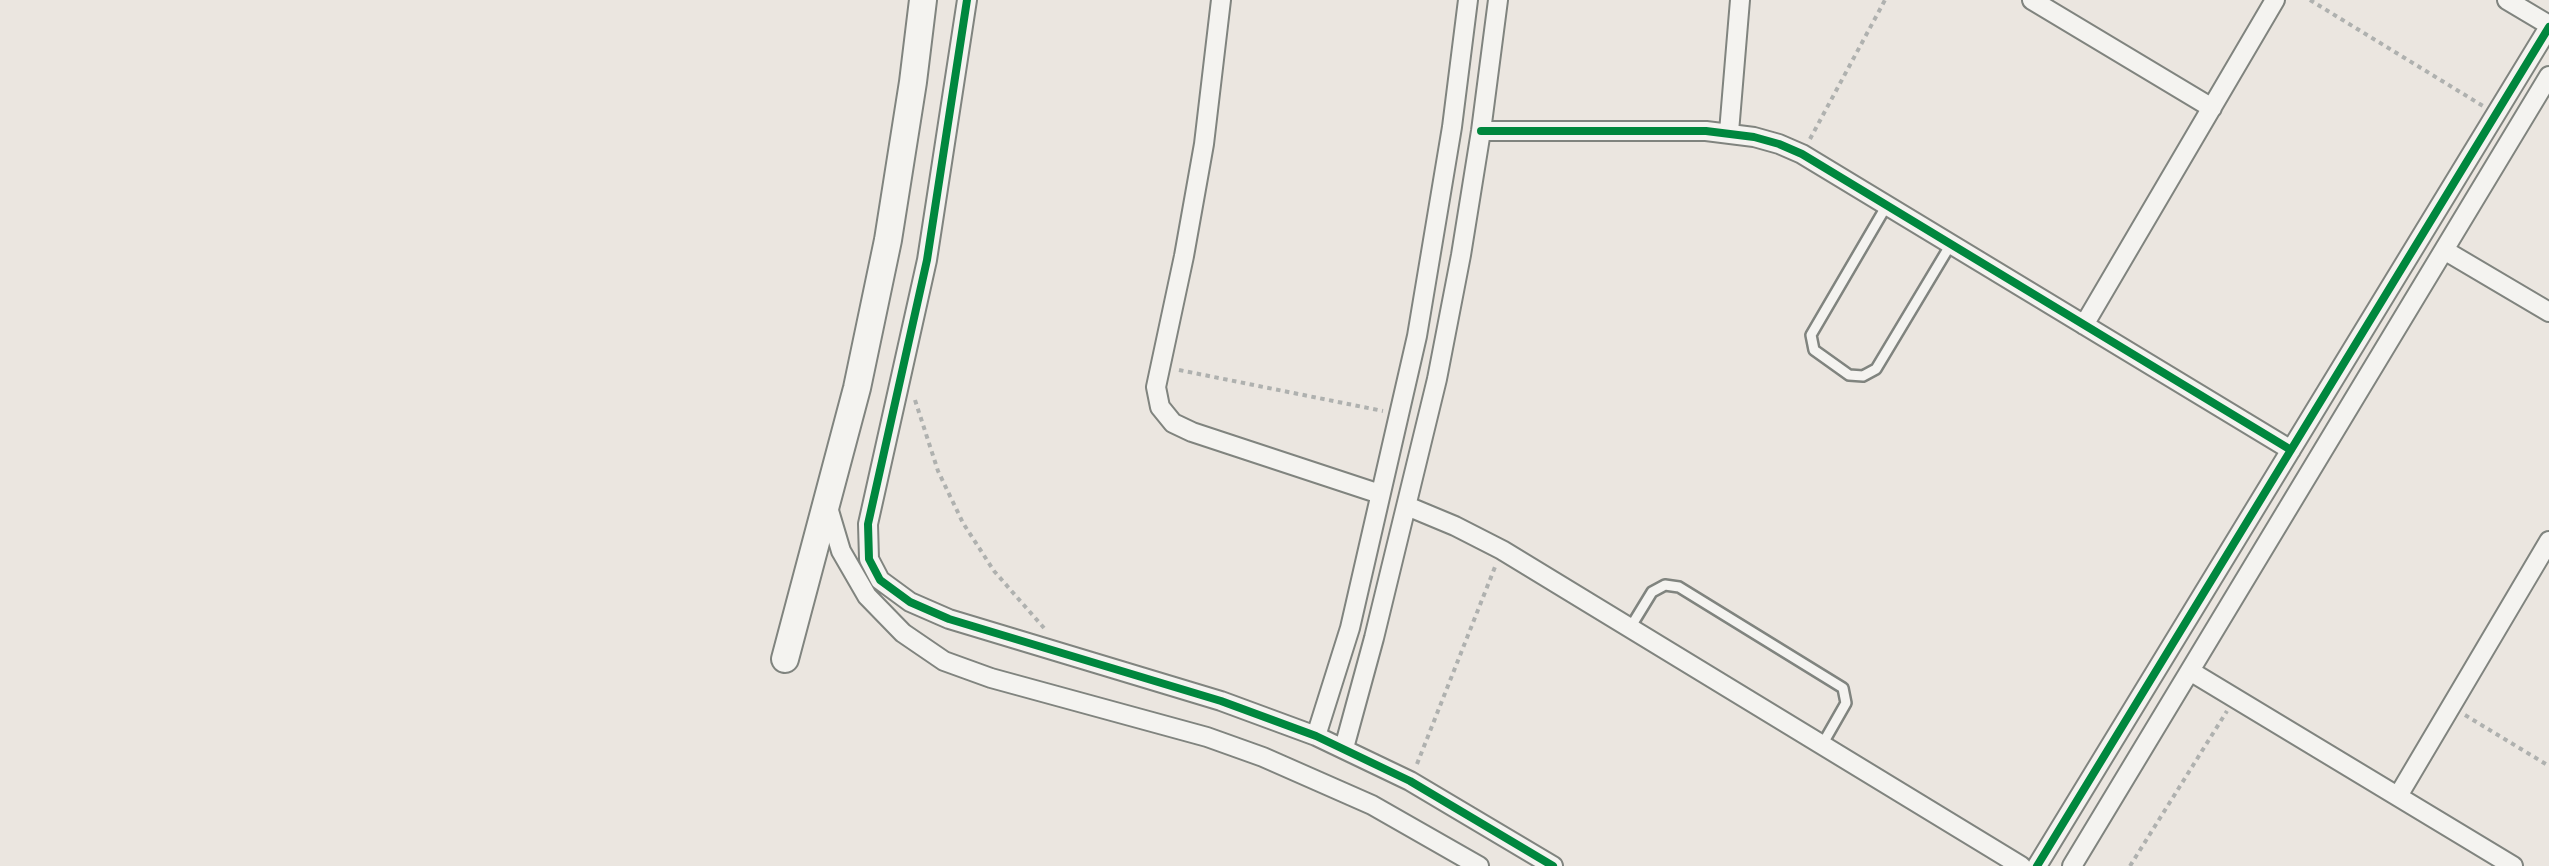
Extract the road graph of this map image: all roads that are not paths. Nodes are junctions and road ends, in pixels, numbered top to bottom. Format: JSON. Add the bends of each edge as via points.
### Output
{"nodes":[{"id":1,"x":923,"y":0,"type":"edge"},
{"id":2,"x":967,"y":0,"type":"edge"},
{"id":3,"x":1221,"y":0,"type":"edge"},
{"id":4,"x":1468,"y":0,"type":"edge"},
{"id":5,"x":1498,"y":0,"type":"edge"},
{"id":6,"x":1740,"y":0,"type":"edge"},
{"id":7,"x":2032,"y":0,"type":"edge"},
{"id":8,"x":2275,"y":0,"type":"edge"},
{"id":9,"x":2507,"y":0,"type":"edge"},
{"id":10,"x":2549,"y":26,"type":"edge"},
{"id":11,"x":2549,"y":76,"type":"edge"},
{"id":12,"x":2212,"y":108,"type":"junction"},
{"id":13,"x":1482,"y":131,"type":"junction"},
{"id":14,"x":1729,"y":132,"type":"junction"},
{"id":15,"x":1887,"y":205,"type":"junction"},
{"id":16,"x":1951,"y":244,"type":"junction"},
{"id":17,"x":2444,"y":250,"type":"junction"},
{"id":18,"x":2549,"y":312,"type":"edge"},
{"id":19,"x":2084,"y":325,"type":"junction"},
{"id":20,"x":2314,"y":412,"type":"junction"},
{"id":21,"x":2338,"y":426,"type":"junction"},
{"id":22,"x":2291,"y":450,"type":"junction"},
{"id":23,"x":2278,"y":470,"type":"junction"},
{"id":24,"x":2303,"y":484,"type":"junction"},
{"id":25,"x":1381,"y":489,"type":"junction"},
{"id":26,"x":1409,"y":498,"type":"junction"},
{"id":27,"x":826,"y":502,"type":"junction"},
{"id":28,"x":2549,"y":541,"type":"edge"},
{"id":29,"x":1630,"y":628,"type":"junction"},
{"id":30,"x":785,"y":659,"type":"dead end"},
{"id":31,"x":2190,"y":671,"type":"junction"},
{"id":32,"x":1316,"y":736,"type":"junction"},
{"id":33,"x":1822,"y":745,"type":"junction"},
{"id":34,"x":1344,"y":748,"type":"junction"},
{"id":35,"x":2398,"y":796,"type":"junction"},
{"id":36,"x":1479,"y":866,"type":"edge"},
{"id":37,"x":1553,"y":866,"type":"edge"},
{"id":38,"x":2021,"y":866,"type":"edge"},
{"id":39,"x":2037,"y":866,"type":"edge"},
{"id":40,"x":2072,"y":866,"type":"edge"},
{"id":41,"x":2513,"y":866,"type":"edge"}],
"edges":[{"from":1,"to":27,"type":"street","via":[[888,240],[857,388]]},
{"from":2,"to":32,"type":"street","via":[[927,260],[868,524],[868,560],[880,580],[910,602],[949,619],[1221,701]]},
{"from":3,"to":25,"type":"street","via":[[1204,144],[1156,387],[1160,407],[1173,423],[1192,432]]},
{"from":4,"to":25,"type":"street","via":[[1452,127],[1417,336]]},
{"from":5,"to":13,"type":"street"},
{"from":6,"to":14,"type":"street"},
{"from":7,"to":12,"type":"street"},
{"from":8,"to":12,"type":"street"},
{"from":9,"to":10,"type":"street"},
{"from":10,"to":20,"type":"street"},
{"from":11,"to":17,"type":"street"},
{"from":12,"to":19,"type":"street"},
{"from":13,"to":14,"type":"street"},
{"from":13,"to":26,"type":"street","via":[[1446,334]]},
{"from":14,"to":15,"type":"street","via":[[1754,136],[1802,154]]},
{"from":15,"to":16,"type":"street"},
{"from":15,"to":16,"type":"lane","via":[[1811,335],[1814,350],[1849,375],[1863,376],[1876,369]]},
{"from":16,"to":19,"type":"street"},
{"from":17,"to":18,"type":"street"},
{"from":17,"to":21,"type":"street"},
{"from":19,"to":22,"type":"street"},
{"from":20,"to":21,"type":"street"},
{"from":20,"to":22,"type":"street"},
{"from":21,"to":24,"type":"street"},
{"from":22,"to":23,"type":"street"},
{"from":23,"to":24,"type":"street"},
{"from":23,"to":39,"type":"street"},
{"from":24,"to":31,"type":"street"},
{"from":25,"to":26,"type":"street"},
{"from":25,"to":32,"type":"street","via":[[1350,628]]},
{"from":26,"to":29,"type":"street"},
{"from":26,"to":34,"type":"street"},
{"from":27,"to":30,"type":"street"},
{"from":27,"to":36,"type":"street","via":[[842,551],[867,596],[903,633],[944,661],[991,678],[1207,737],[1263,757],[1372,806]]},
{"from":28,"to":35,"type":"street"},
{"from":29,"to":33,"type":"street"},
{"from":29,"to":33,"type":"lane","via":[[1658,588],[1679,586],[1699,598],[1843,688],[1846,703]]},
{"from":31,"to":35,"type":"street"},
{"from":31,"to":40,"type":"street"},
{"from":32,"to":34,"type":"street"},
{"from":33,"to":38,"type":"street"},
{"from":34,"to":37,"type":"street","via":[[1410,781]]},
{"from":35,"to":41,"type":"street"}]}
